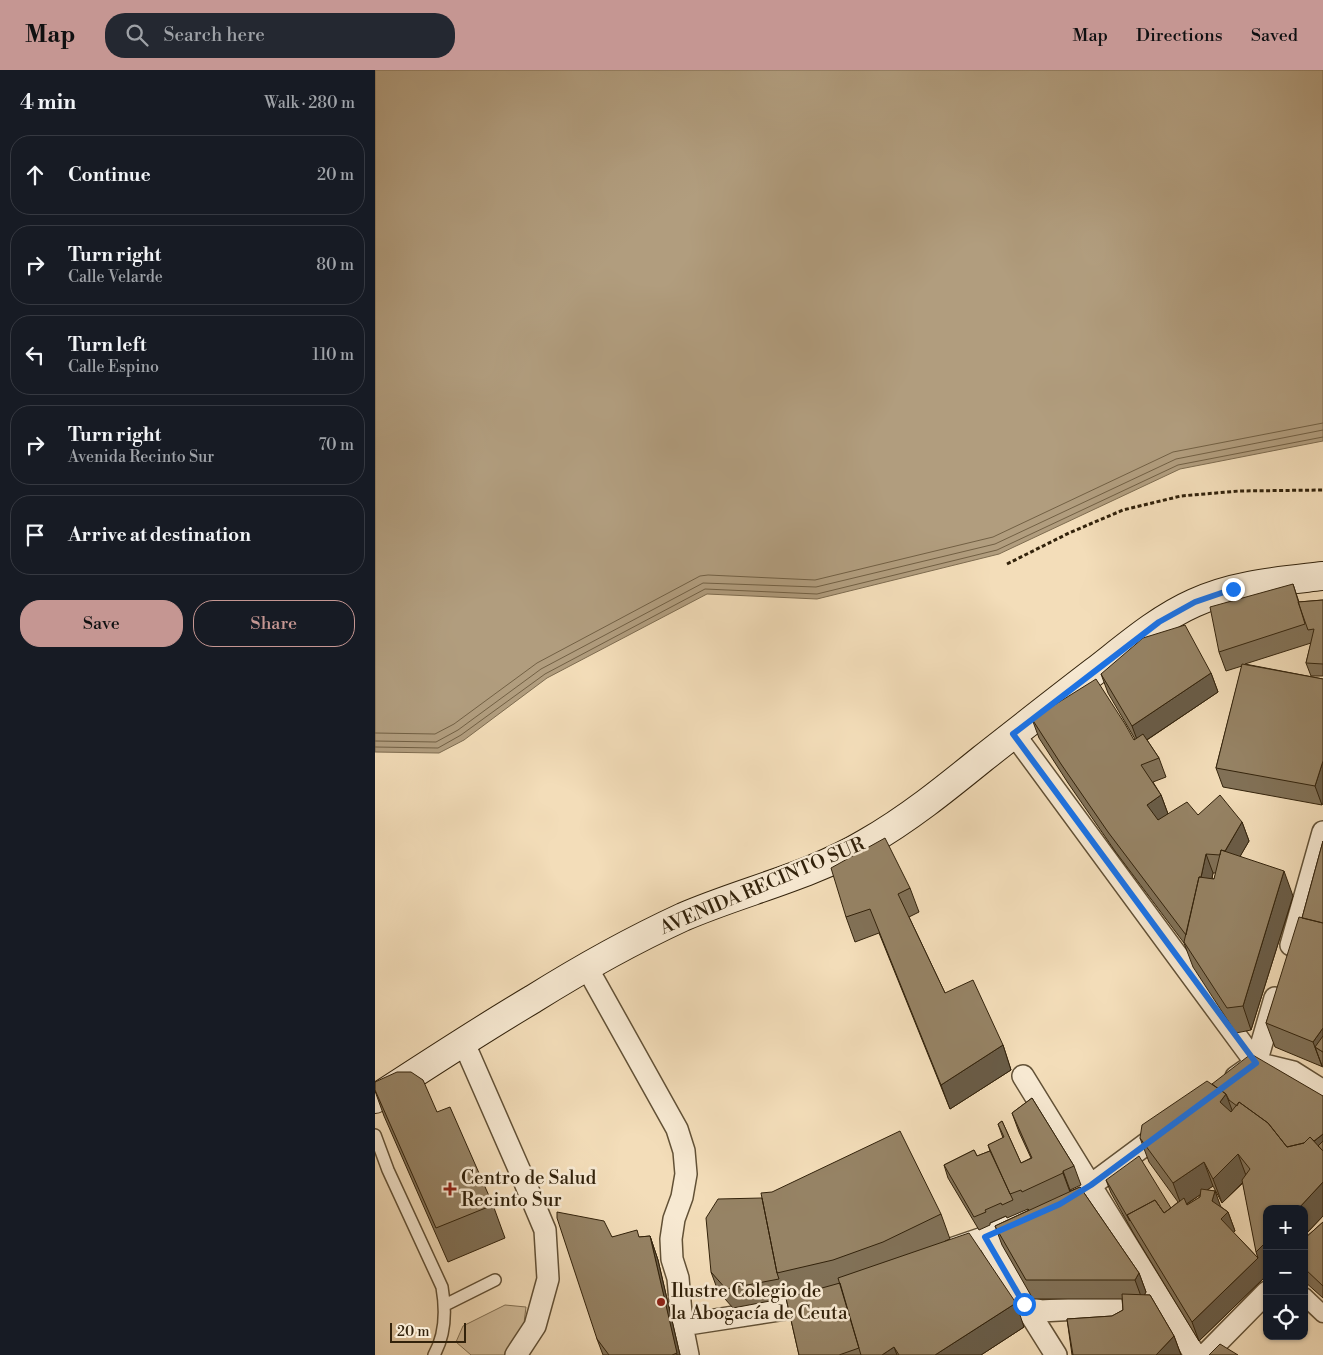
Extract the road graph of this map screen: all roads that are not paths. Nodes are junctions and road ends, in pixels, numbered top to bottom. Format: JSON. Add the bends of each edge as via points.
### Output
{"nodes":[{"id":1,"x":1323,"y":576,"type":"edge"},
{"id":2,"x":1013,"y":734,"type":"junction"},
{"id":3,"x":1323,"y":832,"type":"edge"},
{"id":4,"x":586,"y":966,"type":"junction"},
{"id":5,"x":463,"y":1041,"type":"junction"},
{"id":6,"x":1256,"y":1063,"type":"junction"},
{"id":7,"x":1023,"y":1076,"type":"dead end"},
{"id":8,"x":1224,"y":1086,"type":"edge"},
{"id":9,"x":1323,"y":1091,"type":"edge"},
{"id":10,"x":375,"y":1099,"type":"edge"},
{"id":11,"x":1177,"y":1121,"type":"edge"},
{"id":12,"x":375,"y":1135,"type":"edge"},
{"id":13,"x":1091,"y":1185,"type":"junction"},
{"id":14,"x":985,"y":1237,"type":"junction"},
{"id":15,"x":931,"y":1256,"type":"edge"},
{"id":16,"x":495,"y":1280,"type":"dead end"},
{"id":17,"x":831,"y":1292,"type":"edge"},
{"id":18,"x":1264,"y":1295,"type":"edge"},
{"id":19,"x":1308,"y":1300,"type":"edge"},
{"id":20,"x":1024,"y":1304,"type":"junction"},
{"id":21,"x":445,"y":1305,"type":"junction"},
{"id":22,"x":1164,"y":1305,"type":"junction"},
{"id":23,"x":1323,"y":1314,"type":"edge"},
{"id":24,"x":681,"y":1325,"type":"junction"},
{"id":25,"x":434,"y":1355,"type":"edge"},
{"id":26,"x":516,"y":1355,"type":"edge"},
{"id":27,"x":688,"y":1355,"type":"edge"},
{"id":28,"x":1056,"y":1355,"type":"edge"},
{"id":29,"x":1195,"y":1355,"type":"edge"},
{"id":30,"x":1205,"y":1355,"type":"edge"}],
"edges":[{"from":1,"to":2,"type":"main road","name":"AVENIDA RECINTO SUR","via":[[1233,589],[1195,602],[1159,622]]},
{"from":2,"to":4,"type":"main road","name":"AVENIDA RECINTO SUR","via":[[920,808],[864,845],[830,862],[684,916]]},
{"from":2,"to":6,"type":"street"},
{"from":3,"to":6,"type":"street"},
{"from":4,"to":5,"type":"main road","name":"AVENIDA RECINTO SUR"},
{"from":4,"to":24,"type":"street","via":[[677,1128],[684,1151],[682,1197],[671,1239]]},
{"from":5,"to":10,"type":"main road","name":"AVENIDA RECINTO SUR"},
{"from":5,"to":26,"type":"street","via":[[545,1230],[548,1279],[535,1326]]},
{"from":6,"to":8,"type":"street"},
{"from":6,"to":9,"type":"street","via":[[1293,1072]]},
{"from":7,"to":13,"type":"street"},
{"from":11,"to":13,"type":"street"},
{"from":12,"to":21,"type":"lane","via":[[442,1287]]},
{"from":13,"to":14,"type":"street","via":[[1060,1204]]},
{"from":13,"to":22,"type":"street"},
{"from":14,"to":15,"type":"street"},
{"from":14,"to":20,"type":"street"},
{"from":16,"to":21,"type":"lane"},
{"from":17,"to":24,"type":"street","via":[[786,1309]]},
{"from":18,"to":30,"type":"street"},
{"from":19,"to":23,"type":"street"},
{"from":20,"to":22,"type":"street","via":[[1041,1311]]},
{"from":20,"to":28,"type":"street"},
{"from":21,"to":25,"type":"lane","via":[[444,1329]]},
{"from":22,"to":29,"type":"street"},
{"from":24,"to":27,"type":"street"}]}
